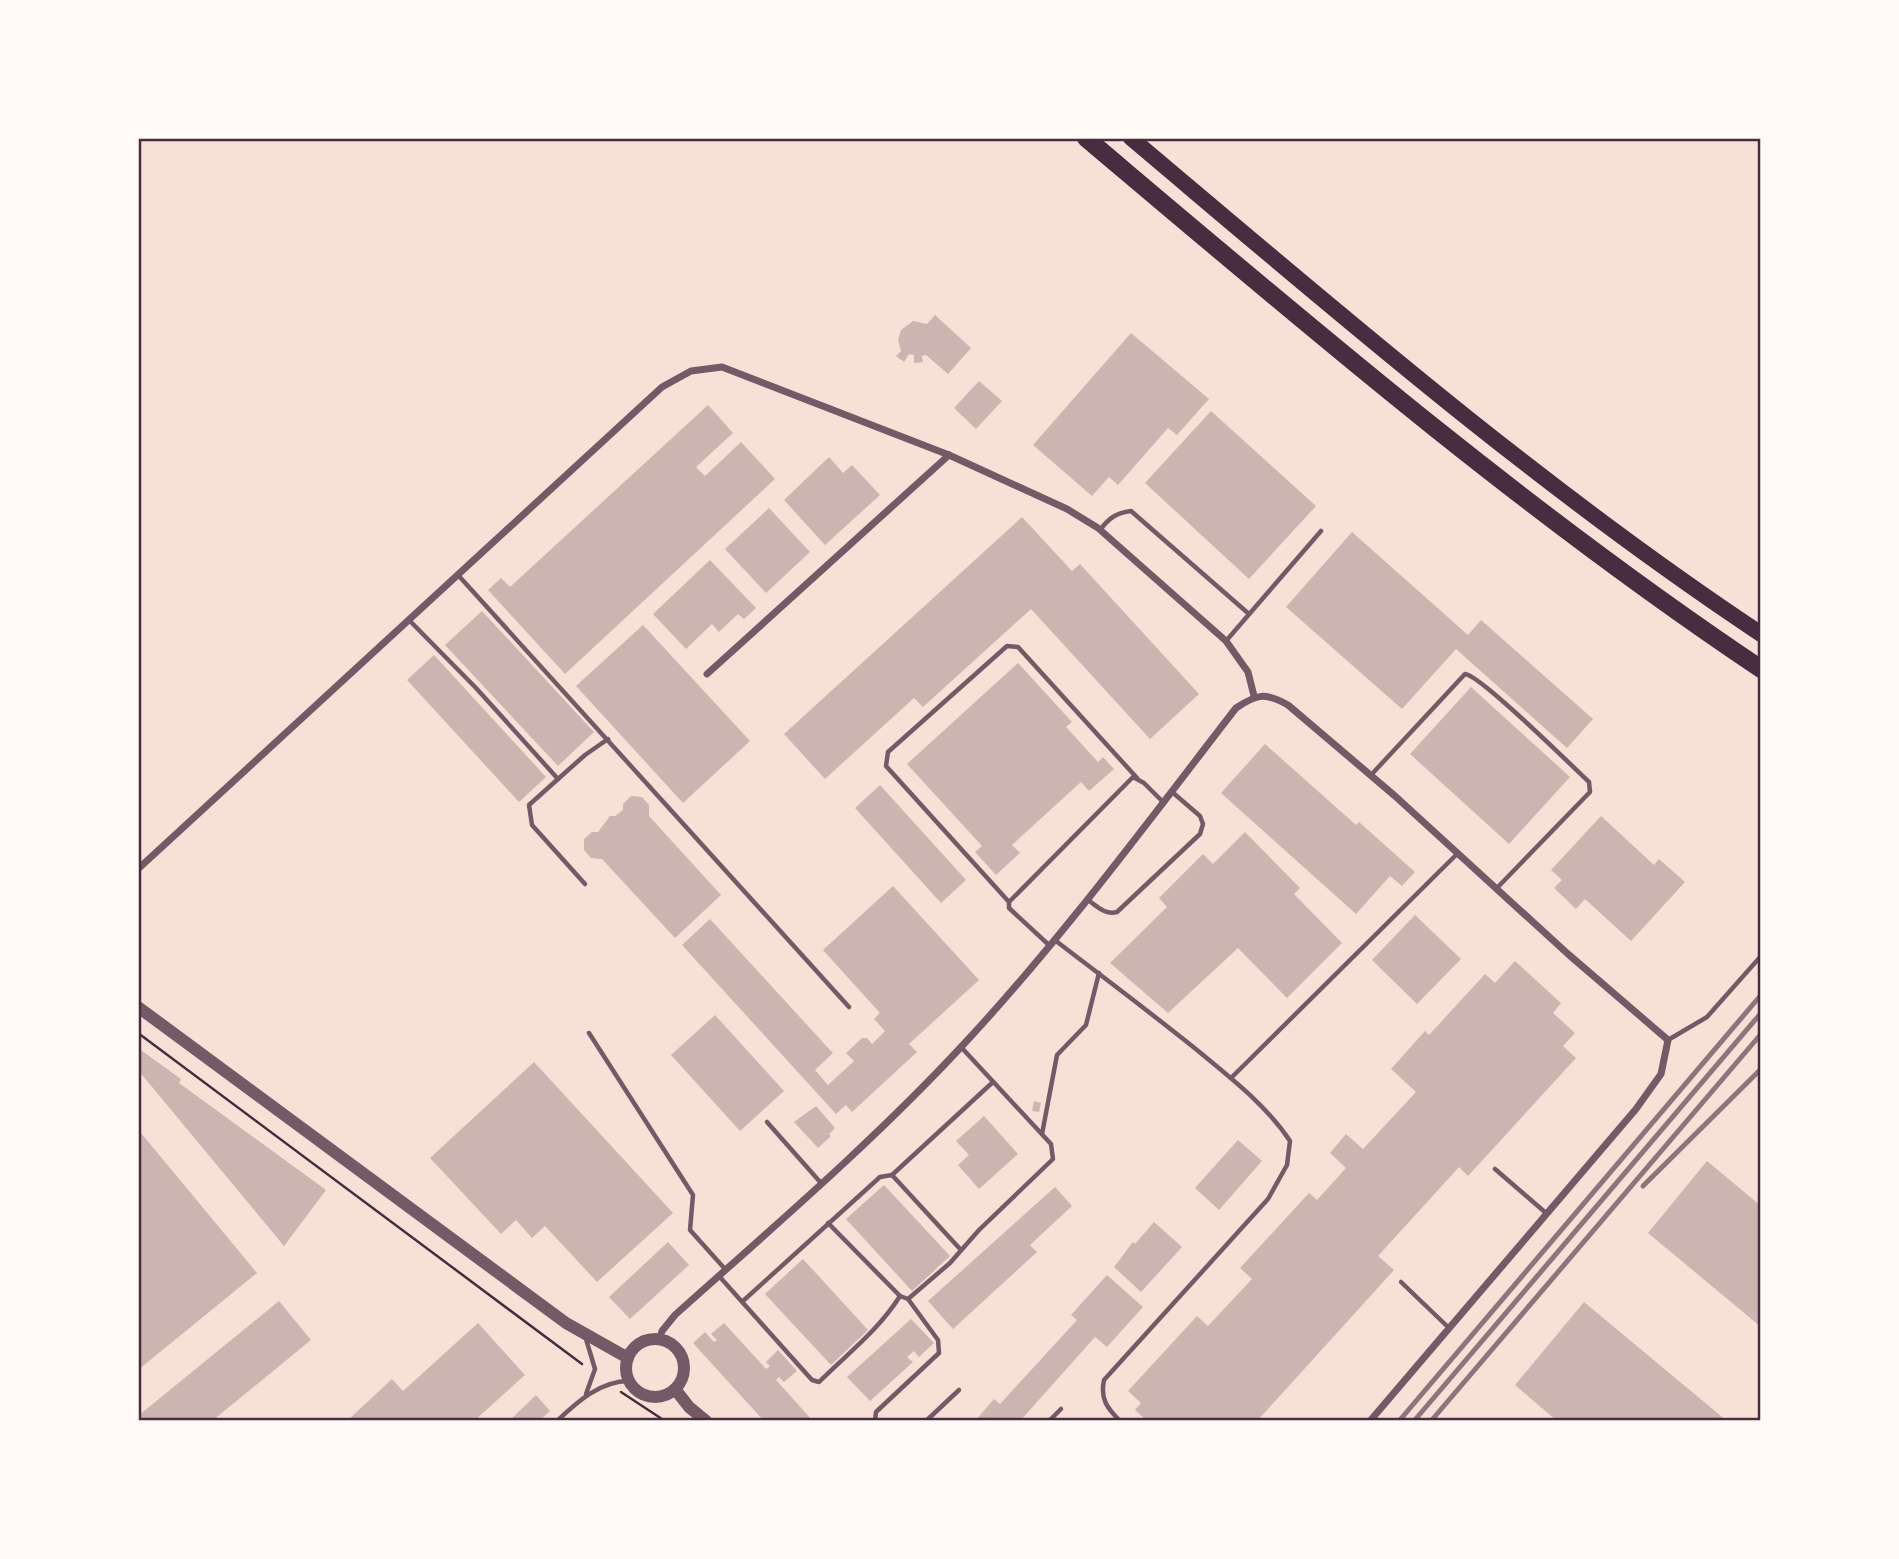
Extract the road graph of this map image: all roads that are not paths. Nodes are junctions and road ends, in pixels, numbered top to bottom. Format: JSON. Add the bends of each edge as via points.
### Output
{"nodes":[{"id":1,"x":1086,"y":138,"type":"edge"},
{"id":2,"x":1131,"y":138,"type":"edge"},
{"id":3,"x":949,"y":455,"type":"junction"},
{"id":4,"x":1100,"y":530,"type":"junction"},
{"id":5,"x":1321,"y":531,"type":"dead end"},
{"id":6,"x":458,"y":575,"type":"junction"},
{"id":7,"x":1249,"y":614,"type":"junction"},
{"id":8,"x":409,"y":621,"type":"junction"},
{"id":9,"x":1761,"y":634,"type":"edge"},
{"id":10,"x":1226,"y":641,"type":"junction"},
{"id":11,"x":1761,"y":669,"type":"edge"},
{"id":12,"x":707,"y":674,"type":"dead end"},
{"id":13,"x":1254,"y":696,"type":"junction"},
{"id":14,"x":608,"y":740,"type":"junction"},
{"id":15,"x":1371,"y":775,"type":"junction"},
{"id":16,"x":1137,"y":778,"type":"junction"},
{"id":17,"x":558,"y":779,"type":"junction"},
{"id":18,"x":1171,"y":791,"type":"junction"},
{"id":19,"x":1163,"y":802,"type":"junction"},
{"id":20,"x":1457,"y":854,"type":"junction"},
{"id":21,"x":138,"y":869,"type":"edge"},
{"id":22,"x":585,"y":884,"type":"dead end"},
{"id":23,"x":1496,"y":889,"type":"junction"},
{"id":24,"x":1087,"y":900,"type":"junction"},
{"id":25,"x":1009,"y":902,"type":"junction"},
{"id":26,"x":1053,"y":944,"type":"junction"},
{"id":27,"x":1761,"y":956,"type":"edge"},
{"id":28,"x":1098,"y":973,"type":"junction"},
{"id":29,"x":138,"y":1007,"type":"edge"},
{"id":30,"x":849,"y":1007,"type":"dead end"},
{"id":31,"x":589,"y":1033,"type":"dead end"},
{"id":32,"x":1668,"y":1040,"type":"junction"},
{"id":33,"x":961,"y":1047,"type":"junction"},
{"id":34,"x":1231,"y":1078,"type":"junction"},
{"id":35,"x":993,"y":1082,"type":"junction"},
{"id":36,"x":767,"y":1122,"type":"dead end"},
{"id":37,"x":1042,"y":1135,"type":"junction"},
{"id":38,"x":1495,"y":1169,"type":"dead end"},
{"id":39,"x":892,"y":1175,"type":"junction"},
{"id":40,"x":821,"y":1183,"type":"junction"},
{"id":41,"x":1546,"y":1213,"type":"junction"},
{"id":42,"x":828,"y":1223,"type":"junction"},
{"id":43,"x":961,"y":1250,"type":"junction"},
{"id":44,"x":725,"y":1269,"type":"junction"},
{"id":45,"x":719,"y":1276,"type":"junction"},
{"id":46,"x":1401,"y":1282,"type":"dead end"},
{"id":47,"x":900,"y":1296,"type":"junction"},
{"id":48,"x":908,"y":1299,"type":"junction"},
{"id":49,"x":743,"y":1301,"type":"junction"},
{"id":50,"x":1449,"y":1328,"type":"junction"},
{"id":51,"x":585,"y":1335,"type":"junction"},
{"id":52,"x":659,"y":1340,"type":"junction"},
{"id":53,"x":628,"y":1358,"type":"junction"},
{"id":54,"x":629,"y":1381,"type":"junction"},
{"id":55,"x":675,"y":1389,"type":"junction"},
{"id":56,"x":959,"y":1390,"type":"dead end"},
{"id":57,"x":586,"y":1395,"type":"junction"},
{"id":58,"x":1061,"y":1409,"type":"dead end"},
{"id":59,"x":558,"y":1421,"type":"edge"},
{"id":60,"x":706,"y":1421,"type":"edge"},
{"id":61,"x":875,"y":1421,"type":"edge"},
{"id":62,"x":926,"y":1421,"type":"edge"},
{"id":63,"x":1049,"y":1421,"type":"edge"},
{"id":64,"x":1120,"y":1421,"type":"edge"},
{"id":65,"x":1370,"y":1421,"type":"edge"}],
"edges":[{"from":1,"to":11,"type":"highway","via":[[1471,459],[1628,578]]},
{"from":2,"to":9,"type":"highway","via":[[1509,451]]},
{"from":3,"to":4,"type":"street","via":[[1067,509]]},
{"from":3,"to":6,"type":"street","via":[[722,367],[691,370],[662,387]]},
{"from":3,"to":12,"type":"street"},
{"from":4,"to":7,"type":"lane","via":[[1116,514],[1130,512]]},
{"from":4,"to":10,"type":"street"},
{"from":5,"to":7,"type":"lane"},
{"from":6,"to":8,"type":"street"},
{"from":6,"to":14,"type":"lane"},
{"from":7,"to":10,"type":"lane"},
{"from":8,"to":17,"type":"lane"},
{"from":8,"to":21,"type":"street"},
{"from":10,"to":13,"type":"street","via":[[1248,672]]},
{"from":13,"to":15,"type":"street","via":[[1274,697],[1288,705]]},
{"from":13,"to":18,"type":"street","via":[[1236,708]]},
{"from":14,"to":17,"type":"lane"},
{"from":14,"to":30,"type":"lane"},
{"from":15,"to":20,"type":"street"},
{"from":15,"to":23,"type":"lane","via":[[1465,674],[1494,695],[1589,782],[1590,792]]},
{"from":16,"to":19,"type":"lane"},
{"from":16,"to":25,"type":"lane","via":[[1129,780]]},
{"from":16,"to":25,"type":"lane","via":[[1018,648],[1007,646],[888,752],[886,766]]},
{"from":17,"to":22,"type":"lane","via":[[528,805],[532,825]]},
{"from":18,"to":19,"type":"street"},
{"from":18,"to":24,"type":"lane","via":[[1200,816],[1200,834],[1117,912],[1102,911]]},
{"from":19,"to":24,"type":"street"},
{"from":20,"to":23,"type":"street"},
{"from":20,"to":34,"type":"lane"},
{"from":23,"to":32,"type":"street"},
{"from":24,"to":26,"type":"street"},
{"from":25,"to":26,"type":"lane","via":[[1009,908]]},
{"from":26,"to":28,"type":"lane"},
{"from":26,"to":33,"type":"street"},
{"from":27,"to":32,"type":"lane","via":[[1707,1017]]},
{"from":28,"to":34,"type":"lane"},
{"from":28,"to":37,"type":"lane","via":[[1086,1025],[1057,1055]]},
{"from":29,"to":51,"type":"street"},
{"from":31,"to":44,"type":"lane","via":[[693,1195],[691,1230]]},
{"from":32,"to":41,"type":"street","via":[[1655,1083]]},
{"from":33,"to":35,"type":"lane"},
{"from":33,"to":40,"type":"street"},
{"from":34,"to":64,"type":"lane","via":[[1276,1120],[1290,1141],[1287,1166],[1268,1199],[1104,1380],[1101,1393]]},
{"from":35,"to":37,"type":"lane"},
{"from":35,"to":39,"type":"lane"},
{"from":36,"to":40,"type":"lane"},
{"from":37,"to":43,"type":"lane","via":[[1051,1144],[1053,1159]]},
{"from":38,"to":41,"type":"lane"},
{"from":39,"to":42,"type":"lane","via":[[880,1177]]},
{"from":39,"to":43,"type":"lane"},
{"from":40,"to":44,"type":"street"},
{"from":41,"to":50,"type":"street"},
{"from":42,"to":47,"type":"lane"},
{"from":42,"to":49,"type":"lane"},
{"from":43,"to":48,"type":"lane"},
{"from":44,"to":45,"type":"street"},
{"from":45,"to":49,"type":"lane"},
{"from":45,"to":52,"type":"street","via":[[675,1315]]},
{"from":46,"to":50,"type":"lane"},
{"from":47,"to":48,"type":"lane"},
{"from":47,"to":49,"type":"lane","via":[[862,1344],[819,1382],[812,1380]]},
{"from":48,"to":61,"type":"lane","via":[[938,1340],[939,1353],[876,1412]]},
{"from":50,"to":65,"type":"street"},
{"from":51,"to":53,"type":"street"},
{"from":51,"to":57,"type":"lane","via":[[594,1361]]},
{"from":52,"to":53,"type":"street","via":[[637,1345]]},
{"from":52,"to":55,"type":"street","via":[[669,1343],[682,1360],[684,1370]]},
{"from":53,"to":54,"type":"street"},
{"from":54,"to":55,"type":"street","via":[[644,1396],[666,1395]]},
{"from":54,"to":57,"type":"lane"},
{"from":55,"to":60,"type":"street"},
{"from":56,"to":62,"type":"lane"},
{"from":57,"to":59,"type":"lane"},
{"from":58,"to":63,"type":"lane"}]}
